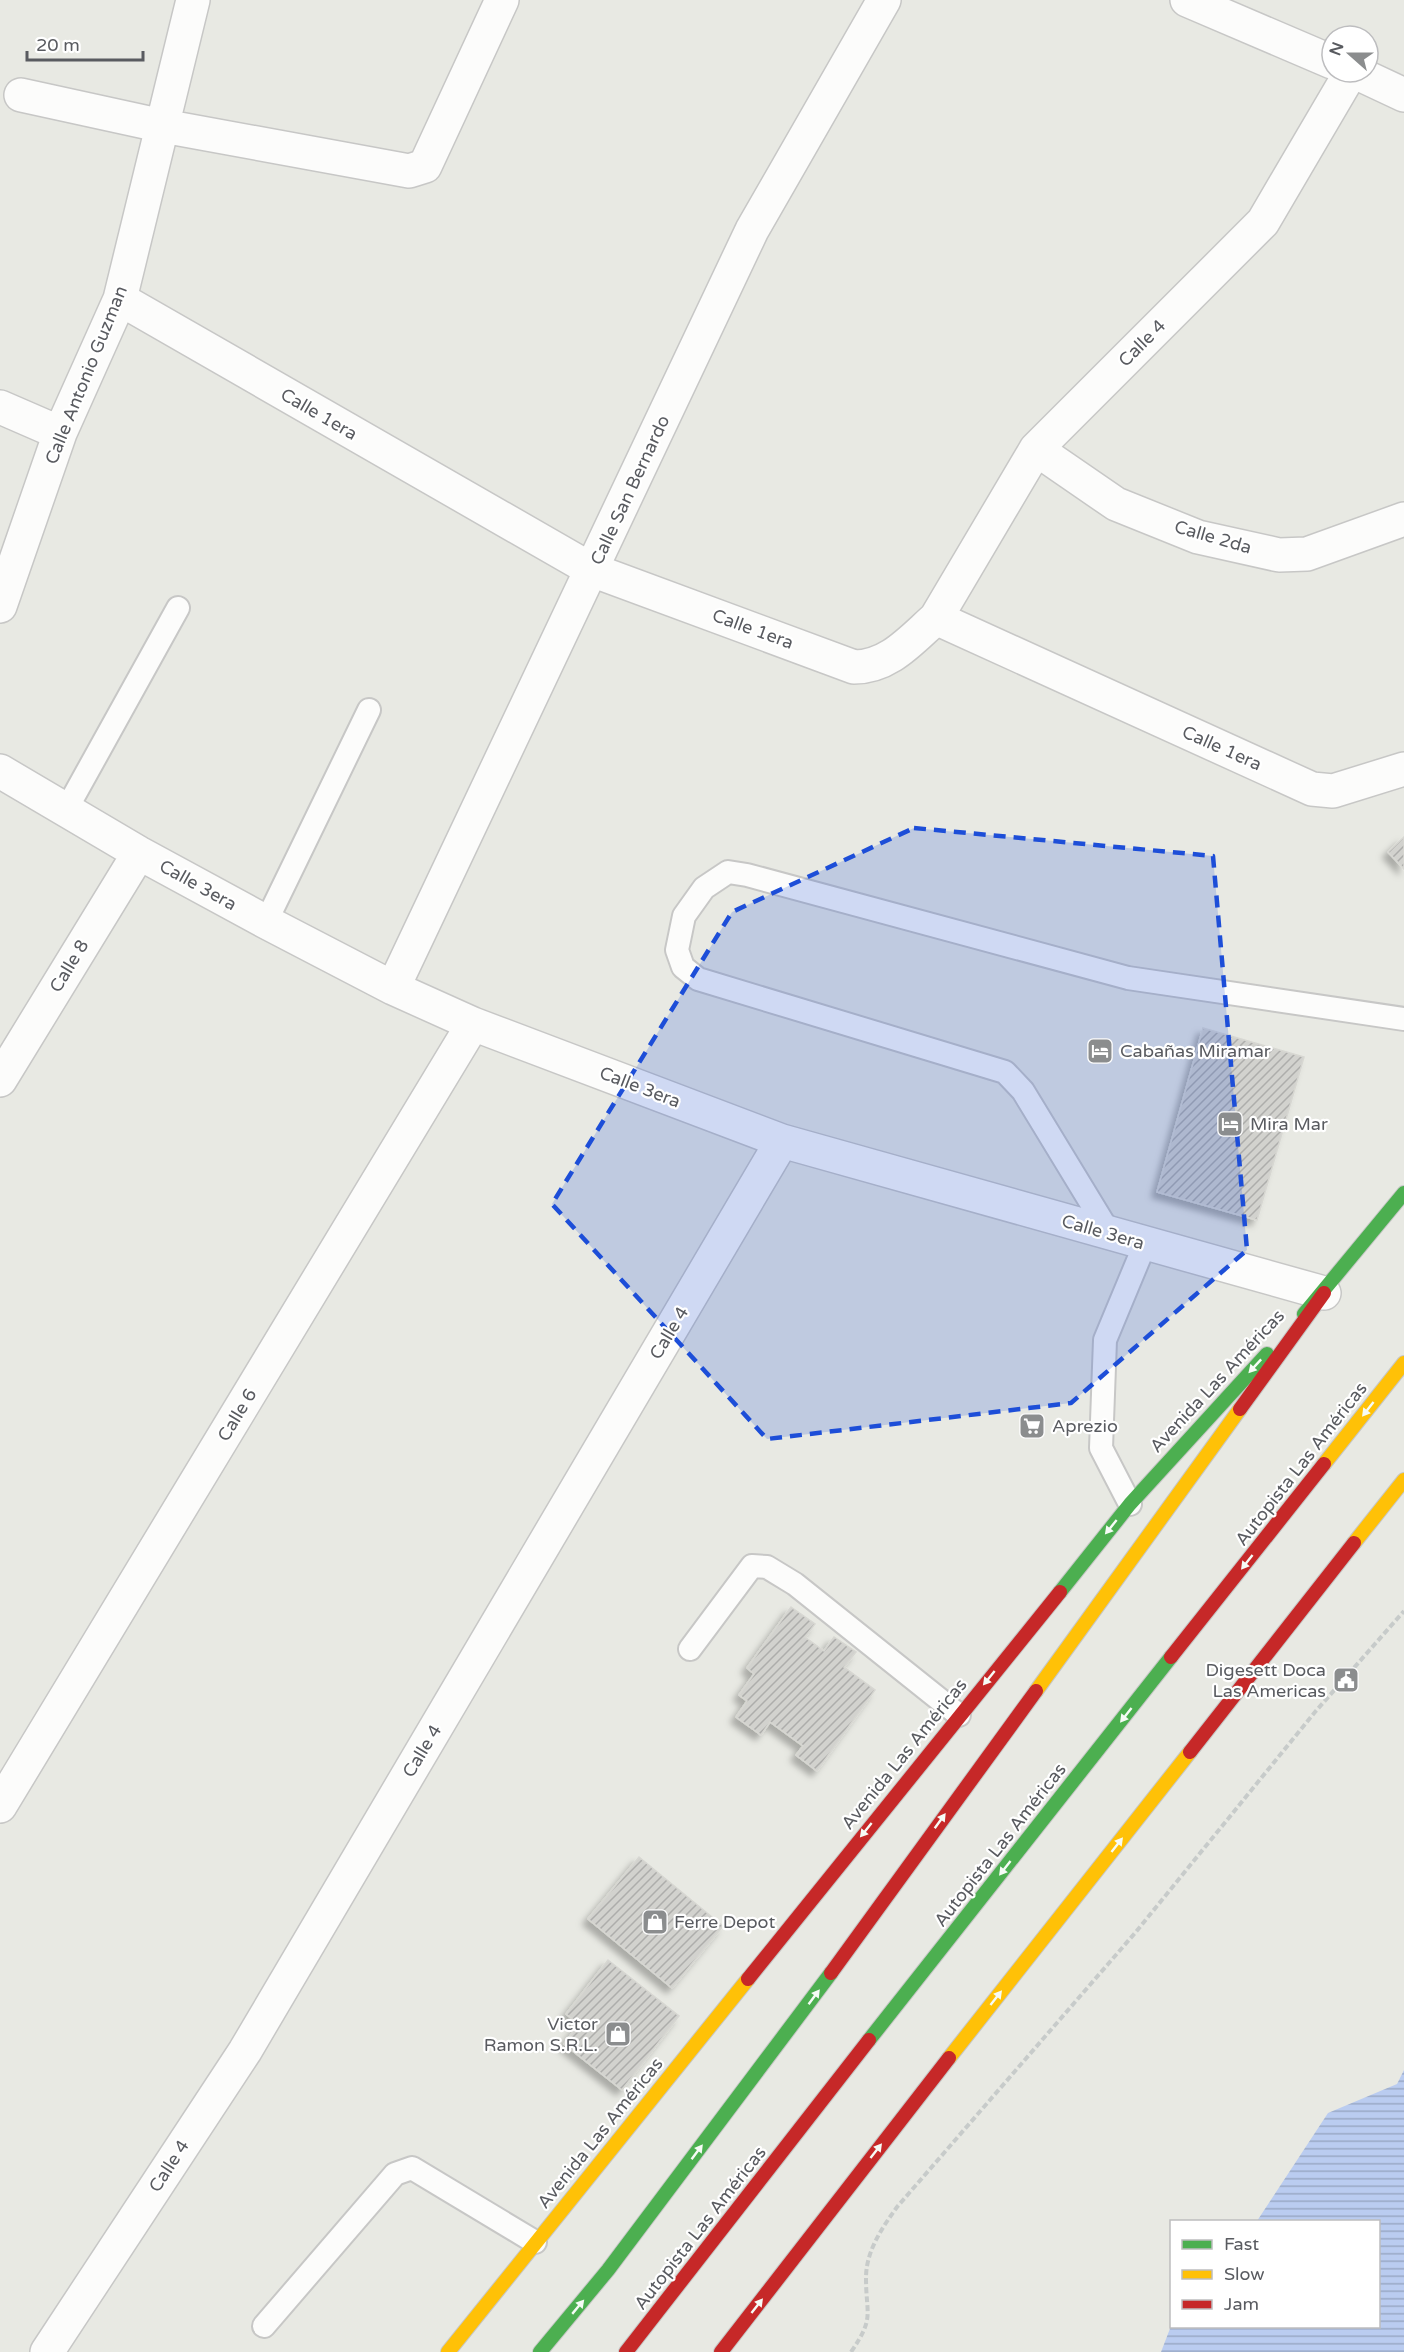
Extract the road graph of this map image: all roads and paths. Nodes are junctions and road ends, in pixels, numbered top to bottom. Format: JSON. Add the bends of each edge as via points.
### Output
{"nodes":[{"id":1,"x":193,"y":0,"type":"edge"},
{"id":2,"x":502,"y":0,"type":"edge"},
{"id":3,"x":884,"y":0,"type":"edge"},
{"id":4,"x":1186,"y":0,"type":"edge"},
{"id":5,"x":1320,"y":57,"type":"edge"},
{"id":6,"x":1346,"y":84,"type":"edge"},
{"id":7,"x":1380,"y":84,"type":"edge"},
{"id":8,"x":21,"y":95,"type":"dead end"},
{"id":9,"x":1404,"y":95,"type":"edge"},
{"id":10,"x":163,"y":126,"type":"junction"},
{"id":11,"x":120,"y":299,"type":"junction"},
{"id":12,"x":0,"y":407,"type":"edge"},
{"id":13,"x":60,"y":433,"type":"junction"},
{"id":14,"x":1036,"y":449,"type":"junction"},
{"id":15,"x":1404,"y":519,"type":"edge"},
{"id":16,"x":592,"y":570,"type":"junction"},
{"id":17,"x":0,"y":606,"type":"edge"},
{"id":18,"x":178,"y":608,"type":"dead end"},
{"id":19,"x":936,"y":618,"type":"junction"},
{"id":20,"x":369,"y":710,"type":"dead end"},
{"id":21,"x":1404,"y":769,"type":"edge"},
{"id":22,"x":0,"y":771,"type":"edge"},
{"id":23,"x":66,"y":810,"type":"junction"},
{"id":24,"x":138,"y":853,"type":"junction"},
{"id":25,"x":266,"y":922,"type":"junction"},
{"id":26,"x":393,"y":988,"type":"junction"},
{"id":27,"x":1404,"y":1019,"type":"edge"},
{"id":28,"x":473,"y":1024,"type":"junction"},
{"id":29,"x":0,"y":1080,"type":"edge"},
{"id":30,"x":782,"y":1141,"type":"junction"},
{"id":31,"x":1404,"y":1193,"type":"edge"},
{"id":32,"x":1110,"y":1234,"type":"junction"},
{"id":33,"x":1145,"y":1244,"type":"junction"},
{"id":34,"x":1324,"y":1293,"type":"junction"},
{"id":35,"x":1404,"y":1363,"type":"edge"},
{"id":36,"x":1404,"y":1480,"type":"edge"},
{"id":37,"x":1130,"y":1504,"type":"junction"},
{"id":38,"x":1404,"y":1611,"type":"edge"},
{"id":39,"x":690,"y":1649,"type":"dead end"},
{"id":40,"x":959,"y":1715,"type":"junction"},
{"id":41,"x":0,"y":1806,"type":"edge"},
{"id":42,"x":535,"y":2242,"type":"junction"},
{"id":43,"x":264,"y":2326,"type":"dead end"},
{"id":44,"x":47,"y":2352,"type":"edge"},
{"id":45,"x":448,"y":2352,"type":"edge"},
{"id":46,"x":540,"y":2352,"type":"edge"},
{"id":47,"x":626,"y":2352,"type":"edge"},
{"id":48,"x":721,"y":2352,"type":"edge"},
{"id":49,"x":851,"y":2352,"type":"edge"}],
"edges":[{"from":1,"to":10,"type":"street","name":"Calle Antonio Guzman"},
{"from":2,"to":10,"type":"street","via":[[425,166],[418,170]]},
{"from":3,"to":16,"type":"street","name":"Calle San Bernardo","via":[[752,230]]},
{"from":4,"to":5,"type":"street"},
{"from":6,"to":14,"type":"street","name":"Calle 4","via":[[1263,222]]},
{"from":7,"to":9,"type":"street"},
{"from":8,"to":10,"type":"street"},
{"from":10,"to":11,"type":"street","name":"Calle Antonio Guzman"},
{"from":11,"to":13,"type":"street","name":"Calle Antonio Guzman"},
{"from":11,"to":16,"type":"street","name":"Calle 1era"},
{"from":12,"to":13,"type":"street"},
{"from":13,"to":17,"type":"street","name":"Calle Antonio Guzman"},
{"from":14,"to":15,"type":"street","name":"Calle 2da","via":[[1116,504],[1198,537],[1279,555],[1307,554]]},
{"from":14,"to":19,"type":"street","name":"Calle 4"},
{"from":16,"to":19,"type":"street","name":"Calle 1era","via":[[854,667],[886,662]]},
{"from":16,"to":26,"type":"street","name":"Calle San Bernardo"},
{"from":18,"to":23,"type":"lane"},
{"from":19,"to":21,"type":"street","name":"Calle 1era","via":[[1312,789],[1333,791]]},
{"from":20,"to":25,"type":"lane"},
{"from":22,"to":23,"type":"street","name":"Calle 3era"},
{"from":23,"to":24,"type":"street","name":"Calle 3era"},
{"from":24,"to":25,"type":"street","name":"Calle 3era"},
{"from":24,"to":29,"type":"street","name":"Calle 8"},
{"from":25,"to":26,"type":"street","name":"Calle 3era"},
{"from":26,"to":28,"type":"street","name":"Calle 3era"},
{"from":27,"to":32,"type":"lane","via":[[1128,978],[747,875],[728,872],[704,888],[684,916],[677,950],[683,967],[699,979],[1005,1072],[1023,1091]]},
{"from":28,"to":30,"type":"street","name":"Calle 3era"},
{"from":28,"to":41,"type":"street","name":"Calle 6"},
{"from":30,"to":32,"type":"street","name":"Calle 3era"},
{"from":30,"to":44,"type":"street","name":"Calle 4","via":[[245,2051]]},
{"from":31,"to":34,"type":"main road","name":"Avenida Las Américas"},
{"from":32,"to":33,"type":"street","name":"Calle 3era"},
{"from":33,"to":34,"type":"street","name":"Calle 3era"},
{"from":33,"to":37,"type":"lane","via":[[1104,1340],[1101,1448]]},
{"from":34,"to":37,"type":"main road","name":"Avenida Las Américas","one_way":true},
{"from":46,"to":34,"type":"main road","one_way":true,"via":[[608,2270],[818,1991]]},
{"from":35,"to":47,"type":"main road","name":"Autopista Las Américas","one_way":true},
{"from":48,"to":36,"type":"main road","one_way":true},
{"from":37,"to":40,"type":"main road","name":"Avenida Las Américas","one_way":true},
{"from":38,"to":49,"type":"path","via":[[1315,1712],[1135,1933],[897,2207],[873,2246],[866,2277],[868,2324]]},
{"from":39,"to":40,"type":"lane","via":[[752,1566],[767,1567],[795,1584]]},
{"from":40,"to":42,"type":"main road","name":"Avenida Las Américas","one_way":true},
{"from":42,"to":43,"type":"lane","via":[[412,2168],[395,2174]]},
{"from":42,"to":45,"type":"main road","name":"Avenida Las Américas"}]}
